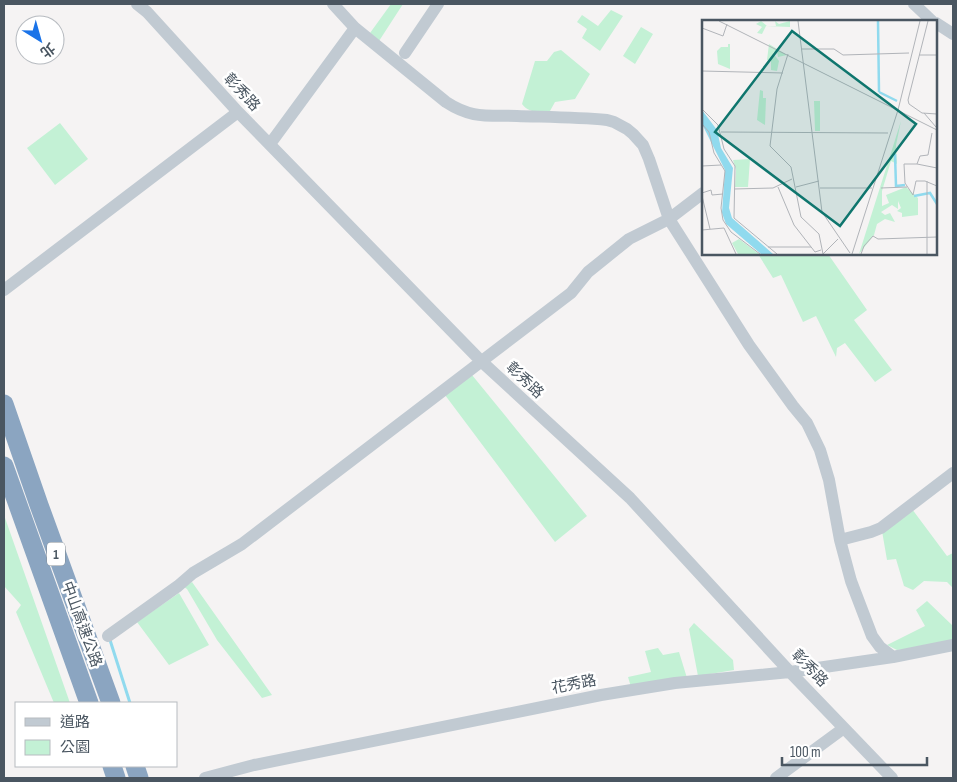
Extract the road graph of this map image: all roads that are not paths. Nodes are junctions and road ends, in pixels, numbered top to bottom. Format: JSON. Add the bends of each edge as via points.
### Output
{"nodes":[{"id":1,"x":137,"y":4,"type":"edge"},
{"id":2,"x":333,"y":4,"type":"edge"},
{"id":3,"x":438,"y":4,"type":"edge"},
{"id":4,"x":914,"y":4,"type":"edge"},
{"id":5,"x":931,"y":20,"type":"edge"},
{"id":6,"x":937,"y":24,"type":"edge"},
{"id":7,"x":355,"y":28,"type":"junction"},
{"id":8,"x":953,"y":34,"type":"edge"},
{"id":9,"x":405,"y":53,"type":"dead end"},
{"id":10,"x":238,"y":112,"type":"junction"},
{"id":11,"x":270,"y":144,"type":"junction"},
{"id":12,"x":702,"y":194,"type":"edge"},
{"id":13,"x":668,"y":219,"type":"junction"},
{"id":14,"x":4,"y":290,"type":"edge"},
{"id":15,"x":481,"y":362,"type":"junction"},
{"id":16,"x":4,"y":404,"type":"edge"},
{"id":17,"x":4,"y":466,"type":"edge"},
{"id":18,"x":953,"y":473,"type":"edge"},
{"id":19,"x":840,"y":540,"type":"junction"},
{"id":20,"x":108,"y":636,"type":"dead end"},
{"id":21,"x":953,"y":645,"type":"edge"},
{"id":22,"x":893,"y":657,"type":"junction"},
{"id":23,"x":790,"y":672,"type":"junction"},
{"id":24,"x":89,"y":702,"type":"edge"},
{"id":25,"x":111,"y":702,"type":"edge"},
{"id":26,"x":844,"y":728,"type":"junction"},
{"id":27,"x":205,"y":778,"type":"edge"},
{"id":28,"x":776,"y":778,"type":"edge"},
{"id":29,"x":892,"y":778,"type":"edge"}],
"edges":[{"from":1,"to":10,"type":"street","name":"彰秀路"},
{"from":2,"to":7,"type":"street"},
{"from":3,"to":9,"type":"street"},
{"from":4,"to":5,"type":"street"},
{"from":6,"to":8,"type":"street"},
{"from":7,"to":11,"type":"street"},
{"from":7,"to":13,"type":"street","via":[[446,102],[469,114],[600,120],[614,122],[627,129],[646,152]]},
{"from":10,"to":11,"type":"street","name":"彰秀路"},
{"from":10,"to":14,"type":"street"},
{"from":11,"to":15,"type":"street","name":"彰秀路"},
{"from":12,"to":13,"type":"street"},
{"from":13,"to":15,"type":"street","via":[[629,239],[588,272],[571,293]]},
{"from":13,"to":19,"type":"street","via":[[749,345],[807,424],[830,480]]},
{"from":15,"to":20,"type":"street","via":[[242,544],[193,573]]},
{"from":15,"to":23,"type":"street","name":"彰秀路","via":[[630,498]]},
{"from":16,"to":25,"type":"highway","name":"中山高速公路","number":"1"},
{"from":17,"to":24,"type":"highway","name":"中山高速公路","number":"1"},
{"from":18,"to":19,"type":"street","via":[[880,528]]},
{"from":19,"to":22,"type":"street","via":[[851,582],[872,636]]},
{"from":21,"to":22,"type":"street","name":"花秀路"},
{"from":22,"to":23,"type":"street","name":"花秀路"},
{"from":23,"to":26,"type":"street","name":"彰秀路"},
{"from":23,"to":27,"type":"street","name":"花秀路","via":[[675,683],[601,695],[254,765]]},
{"from":26,"to":28,"type":"street"},
{"from":26,"to":29,"type":"street","name":"彰秀路"}]}
